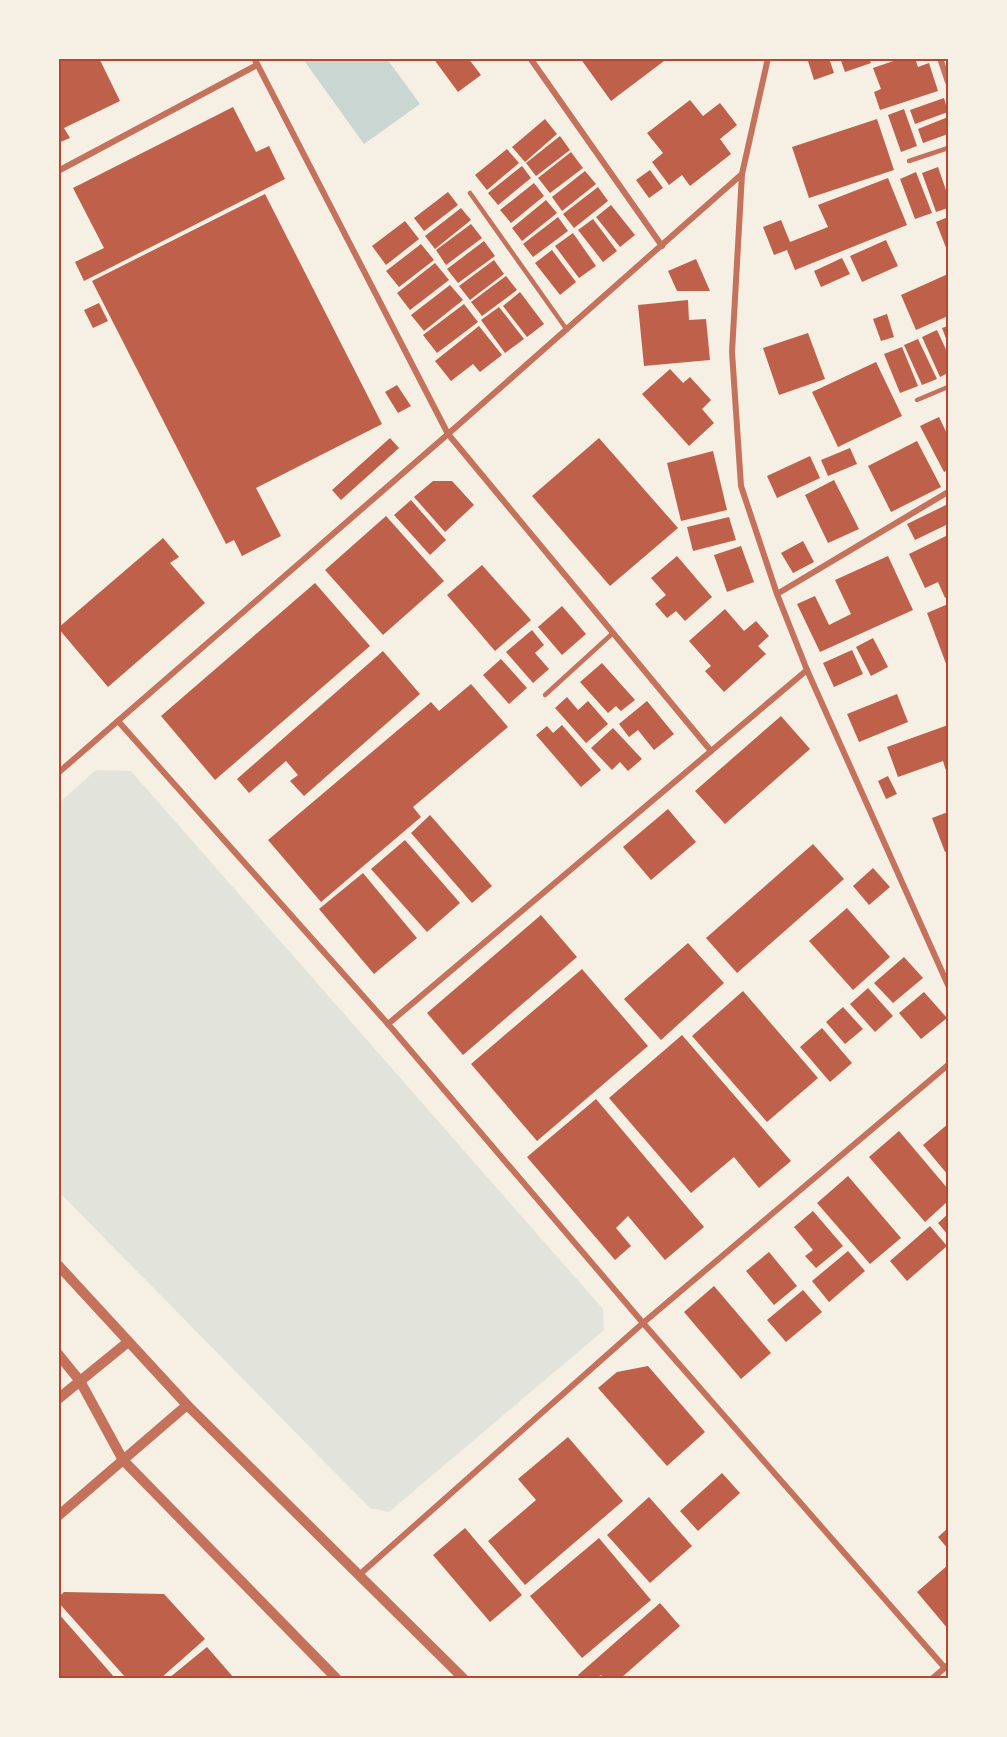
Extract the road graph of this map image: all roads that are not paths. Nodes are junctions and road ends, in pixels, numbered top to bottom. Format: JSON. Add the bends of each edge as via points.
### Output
{"nodes":[{"id":1,"x":530,"y":58,"type":"edge"},
{"id":2,"x":768,"y":58,"type":"edge"},
{"id":3,"x":940,"y":58,"type":"edge"},
{"id":4,"x":255,"y":62,"type":"edge"},
{"id":5,"x":948,"y":82,"type":"edge"},
{"id":6,"x":948,"y":148,"type":"edge"},
{"id":7,"x":909,"y":161,"type":"dead end"},
{"id":8,"x":58,"y":171,"type":"edge"},
{"id":9,"x":742,"y":174,"type":"junction"},
{"id":10,"x":470,"y":193,"type":"dead end"},
{"id":11,"x":662,"y":246,"type":"junction"},
{"id":12,"x":567,"y":330,"type":"junction"},
{"id":13,"x":948,"y":387,"type":"edge"},
{"id":14,"x":917,"y":400,"type":"dead end"},
{"id":15,"x":448,"y":434,"type":"junction"},
{"id":16,"x":948,"y":492,"type":"edge"},
{"id":17,"x":777,"y":594,"type":"junction"},
{"id":18,"x":614,"y":633,"type":"junction"},
{"id":19,"x":807,"y":670,"type":"junction"},
{"id":20,"x":545,"y":695,"type":"dead end"},
{"id":21,"x":118,"y":721,"type":"junction"},
{"id":22,"x":711,"y":751,"type":"junction"},
{"id":23,"x":58,"y":773,"type":"edge"},
{"id":24,"x":948,"y":985,"type":"edge"},
{"id":25,"x":388,"y":1024,"type":"junction"},
{"id":26,"x":948,"y":1065,"type":"edge"},
{"id":27,"x":58,"y":1265,"type":"edge"},
{"id":28,"x":643,"y":1323,"type":"junction"},
{"id":29,"x":128,"y":1342,"type":"junction"},
{"id":30,"x":58,"y":1354,"type":"edge"},
{"id":31,"x":80,"y":1381,"type":"junction"},
{"id":32,"x":58,"y":1399,"type":"edge"},
{"id":33,"x":187,"y":1405,"type":"junction"},
{"id":34,"x":123,"y":1460,"type":"junction"},
{"id":35,"x":58,"y":1516,"type":"edge"},
{"id":36,"x":359,"y":1575,"type":"junction"},
{"id":37,"x":946,"y":1666,"type":"edge"},
{"id":38,"x":336,"y":1678,"type":"edge"},
{"id":39,"x":463,"y":1678,"type":"edge"},
{"id":40,"x":933,"y":1678,"type":"edge"}],
"edges":[{"from":1,"to":11,"type":"street"},
{"from":2,"to":9,"type":"street"},
{"from":3,"to":5,"type":"street"},
{"from":4,"to":8,"type":"street"},
{"from":4,"to":15,"type":"street"},
{"from":6,"to":7,"type":"lane"},
{"from":9,"to":11,"type":"street"},
{"from":9,"to":17,"type":"street","via":[[732,352],[741,486]]},
{"from":10,"to":12,"type":"lane"},
{"from":11,"to":12,"type":"street"},
{"from":12,"to":15,"type":"street"},
{"from":13,"to":14,"type":"lane"},
{"from":15,"to":18,"type":"street"},
{"from":15,"to":21,"type":"street"},
{"from":16,"to":17,"type":"street"},
{"from":17,"to":19,"type":"street"},
{"from":18,"to":20,"type":"lane"},
{"from":18,"to":22,"type":"street"},
{"from":19,"to":22,"type":"street"},
{"from":19,"to":24,"type":"street"},
{"from":21,"to":23,"type":"street"},
{"from":21,"to":25,"type":"street"},
{"from":22,"to":25,"type":"street"},
{"from":25,"to":28,"type":"street"},
{"from":26,"to":28,"type":"street"},
{"from":27,"to":29,"type":"street"},
{"from":28,"to":36,"type":"street"},
{"from":28,"to":37,"type":"street"},
{"from":29,"to":31,"type":"street"},
{"from":29,"to":33,"type":"street"},
{"from":30,"to":31,"type":"street"},
{"from":31,"to":32,"type":"street"},
{"from":31,"to":34,"type":"street"},
{"from":33,"to":34,"type":"street"},
{"from":33,"to":36,"type":"street"},
{"from":34,"to":35,"type":"street"},
{"from":34,"to":38,"type":"street"},
{"from":36,"to":39,"type":"street"},
{"from":37,"to":40,"type":"street"}]}
